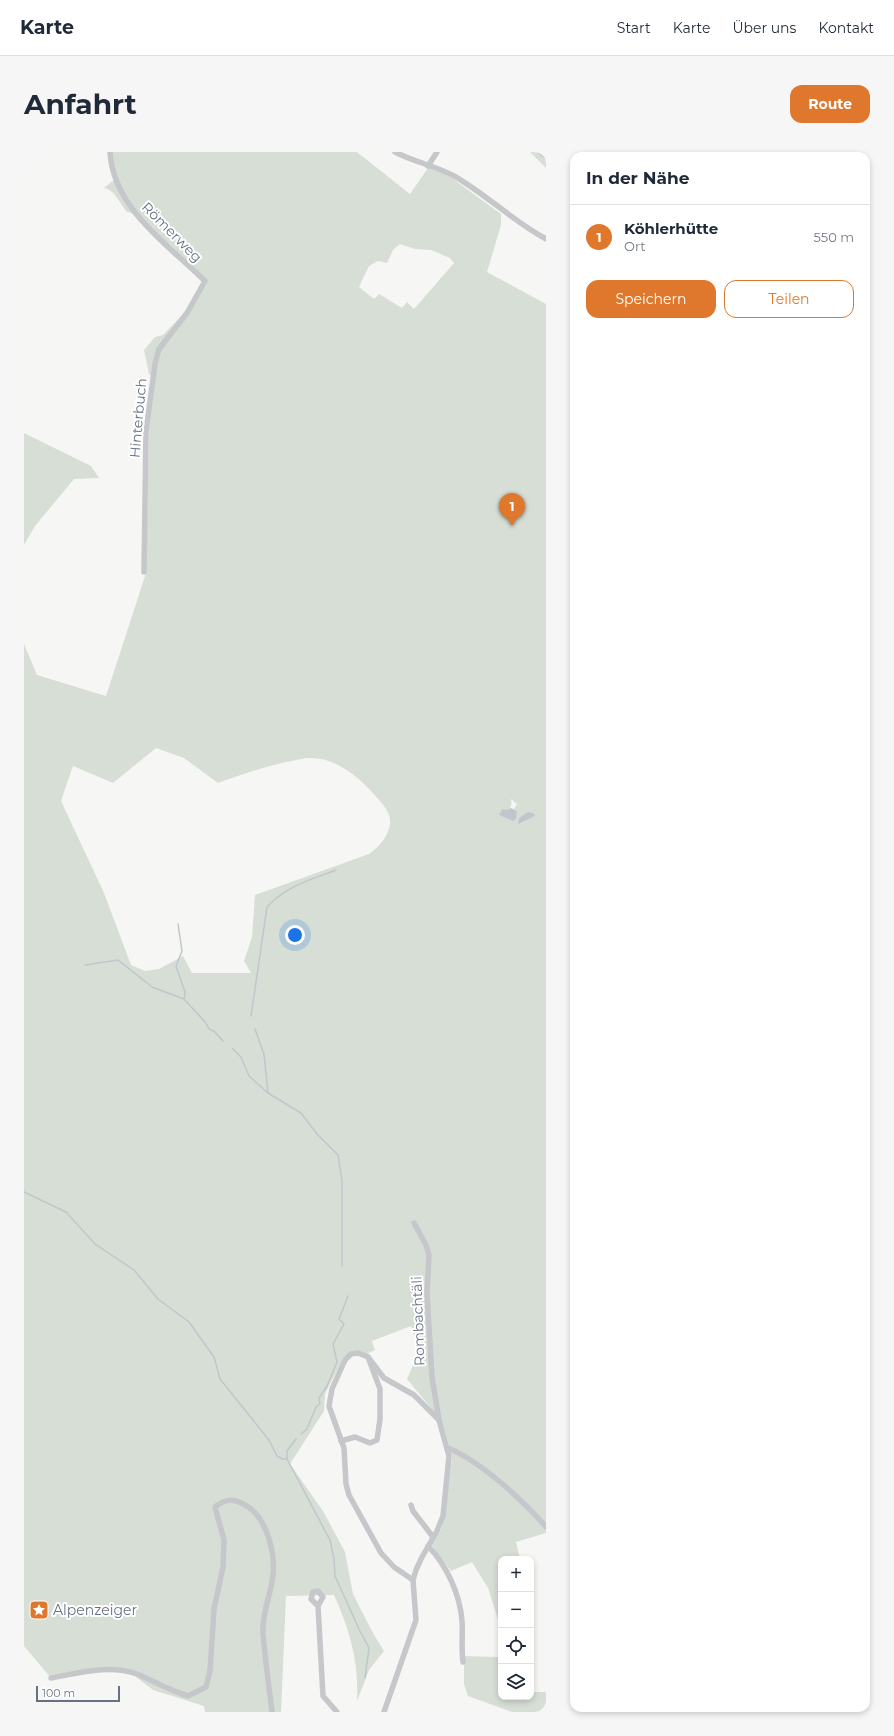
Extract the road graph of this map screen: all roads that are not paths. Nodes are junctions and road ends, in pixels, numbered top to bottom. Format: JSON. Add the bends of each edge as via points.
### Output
{"nodes":[{"id":1,"x":110,"y":152,"type":"edge"},
{"id":2,"x":395,"y":152,"type":"edge"},
{"id":3,"x":437,"y":152,"type":"edge"},
{"id":4,"x":428,"y":166,"type":"junction"},
{"id":5,"x":546,"y":239,"type":"edge"},
{"id":6,"x":205,"y":281,"type":"joint"},
{"id":7,"x":144,"y":572,"type":"dead end"},
{"id":8,"x":414,"y":1223,"type":"dead end"},
{"id":9,"x":368,"y":1357,"type":"junction"},
{"id":10,"x":438,"y":1420,"type":"junction"},
{"id":11,"x":341,"y":1441,"type":"junction"},
{"id":12,"x":448,"y":1448,"type":"junction"},
{"id":13,"x":411,"y":1505,"type":"dead end"},
{"id":14,"x":546,"y":1528,"type":"edge"},
{"id":15,"x":433,"y":1537,"type":"junction"},
{"id":16,"x":428,"y":1546,"type":"junction"},
{"id":17,"x":413,"y":1580,"type":"junction"},
{"id":18,"x":318,"y":1606,"type":"dead end"},
{"id":19,"x":463,"y":1662,"type":"dead end"},
{"id":20,"x":51,"y":1678,"type":"dead end"},
{"id":21,"x":272,"y":1712,"type":"edge"},
{"id":22,"x":337,"y":1712,"type":"edge"},
{"id":23,"x":384,"y":1712,"type":"edge"}],
"edges":[{"from":1,"to":6,"type":"street","name":"Römerweg","via":[[114,172],[138,217]]},
{"from":2,"to":4,"type":"street"},
{"from":3,"to":4,"type":"street"},
{"from":4,"to":5,"type":"street","via":[[453,176],[479,192],[524,227]]},
{"from":6,"to":7,"type":"street","name":"Hinterbuch","via":[[187,313],[159,349],[155,364],[146,431]]},
{"from":8,"to":10,"type":"street","name":"Rombachtäli","via":[[429,1255],[428,1332]]},
{"from":9,"to":10,"type":"street","name":"Rombachtäli","via":[[384,1378],[414,1395]]},
{"from":9,"to":11,"type":"street","via":[[358,1353],[351,1354],[345,1360],[332,1389],[330,1414]]},
{"from":9,"to":11,"type":"street","via":[[380,1389],[377,1440],[370,1443],[354,1437]]},
{"from":10,"to":12,"type":"street","name":"Rombachtäli"},
{"from":11,"to":17,"type":"street","via":[[347,1488],[356,1507],[381,1554]]},
{"from":12,"to":14,"type":"street","via":[[460,1453],[513,1493]]},
{"from":12,"to":15,"type":"street","via":[[443,1516]]},
{"from":13,"to":15,"type":"street"},
{"from":15,"to":16,"type":"street"},
{"from":16,"to":17,"type":"street"},
{"from":16,"to":19,"type":"street","via":[[447,1573],[456,1592],[462,1622]]},
{"from":17,"to":23,"type":"street","via":[[416,1620]]},
{"from":18,"to":22,"type":"street","via":[[323,1696]]},
{"from":20,"to":21,"type":"street","via":[[109,1670],[131,1673],[188,1696],[206,1687],[210,1671],[214,1609],[223,1567],[224,1540],[215,1507],[227,1500],[236,1500],[248,1506],[261,1521],[270,1538],[273,1581],[265,1604],[263,1631]]}]}
